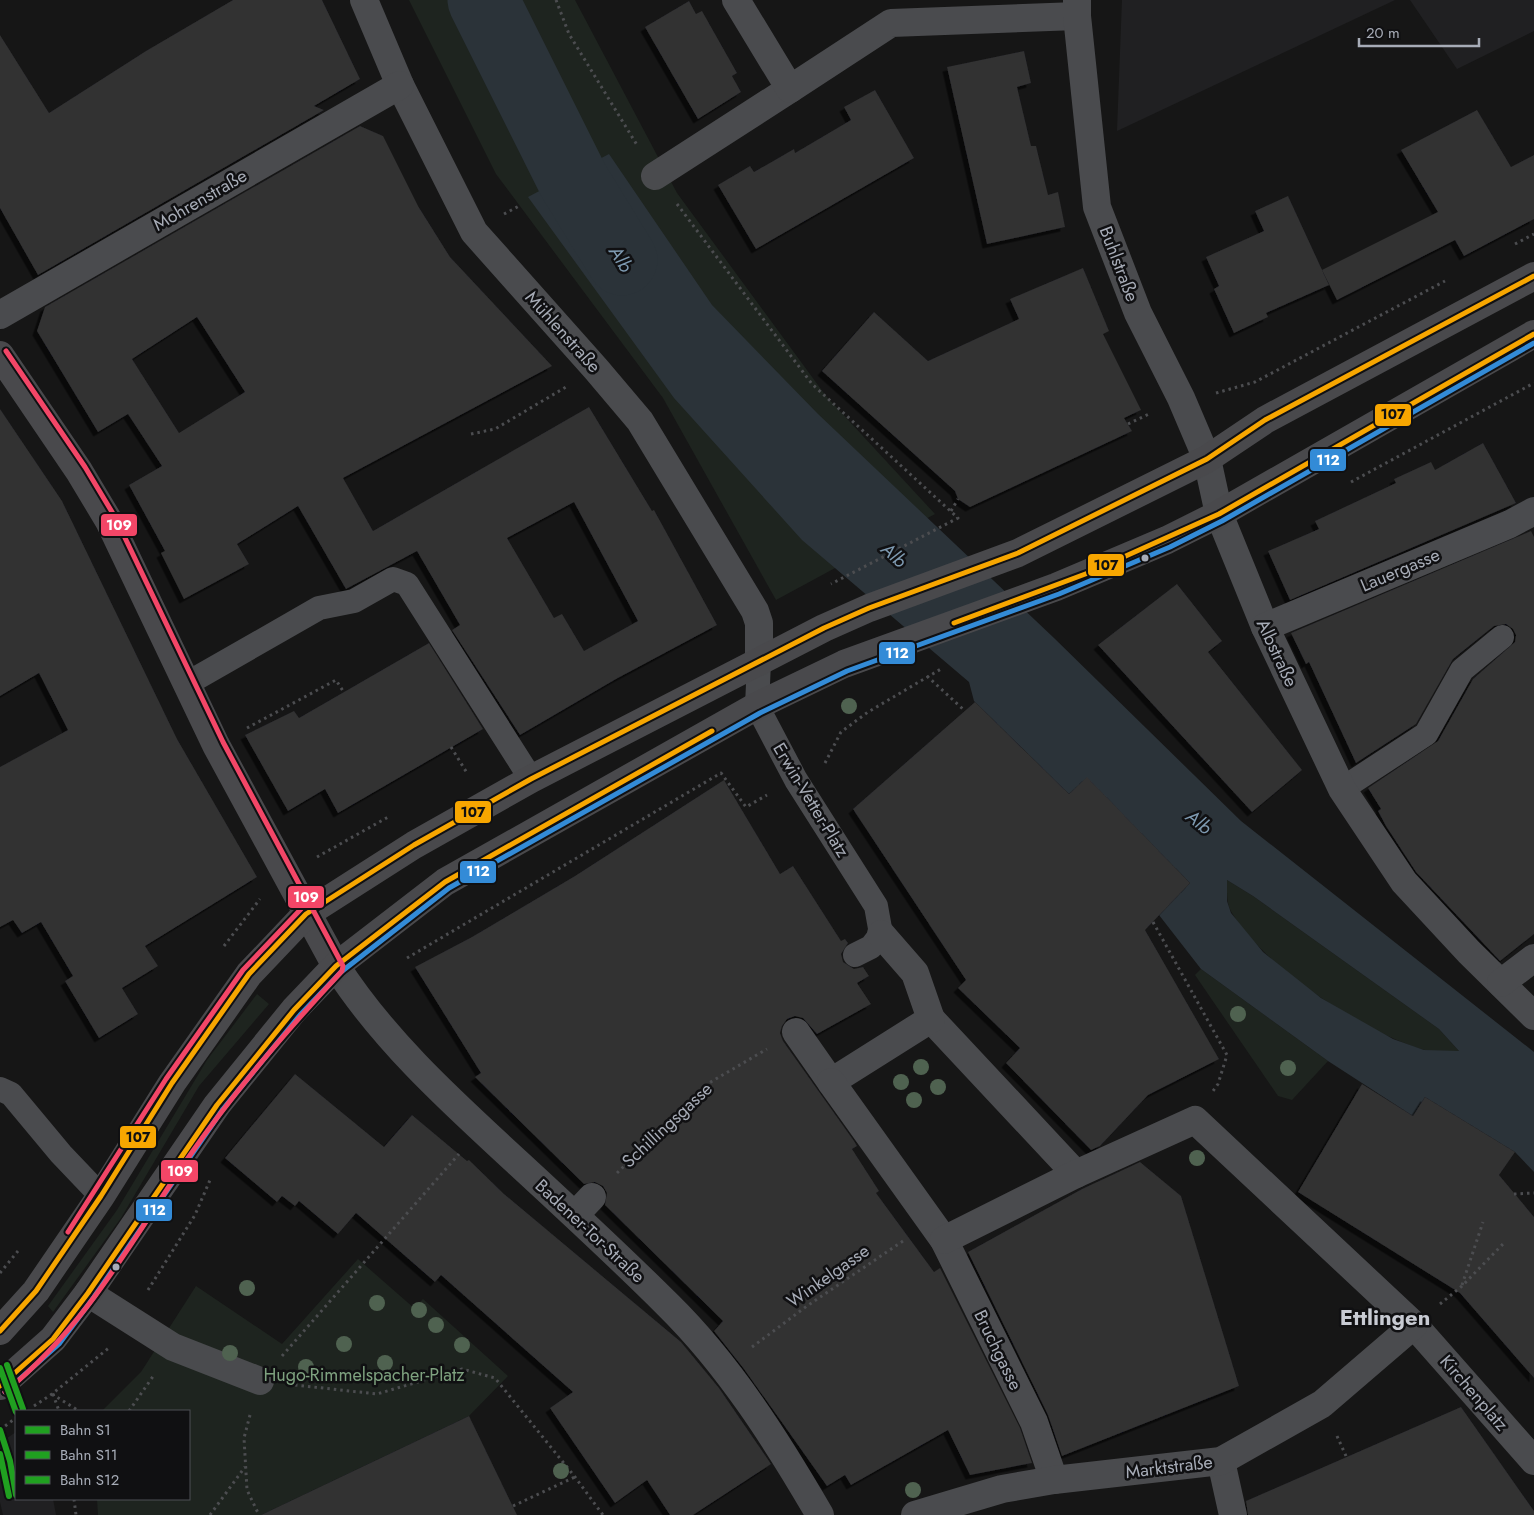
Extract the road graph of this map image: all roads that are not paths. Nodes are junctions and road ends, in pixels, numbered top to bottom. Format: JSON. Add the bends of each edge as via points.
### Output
{"nodes":[{"id":1,"x":364,"y":0,"type":"edge"},
{"id":2,"x":736,"y":0,"type":"edge"},
{"id":3,"x":1077,"y":8,"type":"edge"},
{"id":4,"x":400,"y":84,"type":"junction"},
{"id":5,"x":790,"y":89,"type":"junction"},
{"id":6,"x":655,"y":176,"type":"road end"},
{"id":7,"x":1534,"y":276,"type":"edge"},
{"id":8,"x":0,"y":315,"type":"edge"},
{"id":9,"x":1534,"y":334,"type":"edge"},
{"id":10,"x":0,"y":355,"type":"edge"},
{"id":11,"x":1207,"y":459,"type":"junction"},
{"id":12,"x":1534,"y":511,"type":"edge"},
{"id":13,"x":1218,"y":514,"type":"junction"},
{"id":14,"x":1264,"y":627,"type":"junction"},
{"id":15,"x":1502,"y":637,"type":"dead end"},
{"id":16,"x":759,"y":662,"type":"junction"},
{"id":17,"x":188,"y":683,"type":"junction"},
{"id":18,"x":757,"y":706,"type":"junction"},
{"id":19,"x":531,"y":779,"type":"junction"},
{"id":20,"x":1342,"y":789,"type":"junction"},
{"id":21,"x":306,"y":914,"type":"junction"},
{"id":22,"x":881,"y":934,"type":"junction"},
{"id":23,"x":855,"y":955,"type":"dead end"},
{"id":24,"x":1534,"y":958,"type":"edge"},
{"id":25,"x":336,"y":966,"type":"junction"},
{"id":26,"x":1501,"y":983,"type":"junction"},
{"id":27,"x":1534,"y":1016,"type":"edge"},
{"id":28,"x":931,"y":1019,"type":"junction"},
{"id":29,"x":796,"y":1032,"type":"road end"},
{"id":30,"x":831,"y":1082,"type":"junction"},
{"id":31,"x":0,"y":1089,"type":"edge"},
{"id":32,"x":1076,"y":1174,"type":"junction"},
{"id":33,"x":101,"y":1196,"type":"junction"},
{"id":34,"x":939,"y":1232,"type":"junction"},
{"id":35,"x":88,"y":1293,"type":"junction"},
{"id":36,"x":1414,"y":1325,"type":"junction"},
{"id":37,"x":0,"y":1330,"type":"edge"},
{"id":38,"x":260,"y":1381,"type":"road end"},
{"id":39,"x":0,"y":1386,"type":"edge"},
{"id":40,"x":1222,"y":1461,"type":"junction"},
{"id":41,"x":1534,"y":1461,"type":"edge"},
{"id":42,"x":1054,"y":1480,"type":"junction"},
{"id":43,"x":820,"y":1515,"type":"edge"},
{"id":44,"x":914,"y":1515,"type":"edge"},
{"id":45,"x":1233,"y":1515,"type":"edge"}],
"edges":[{"from":1,"to":4,"type":"street","name":"Mühlenstraße"},
{"from":2,"to":5,"type":"street"},
{"from":3,"to":5,"type":"street","via":[[891,23]]},
{"from":3,"to":11,"type":"street","name":"Buhlstraße","via":[[1098,207],[1138,313],[1181,398]]},
{"from":4,"to":8,"type":"street","name":"Mohrenstraße"},
{"from":4,"to":16,"type":"street","name":"Mühlenstraße","via":[[474,232],[640,421],[754,611],[759,623]]},
{"from":5,"to":6,"type":"street"},
{"from":7,"to":11,"type":"main road","via":[[1265,420]]},
{"from":9,"to":13,"type":"main road"},
{"from":10,"to":17,"type":"main road","via":[[109,521]]},
{"from":11,"to":13,"type":"street","name":"Buhlstraße"},
{"from":11,"to":16,"type":"main road","via":[[1018,552],[869,608]]},
{"from":12,"to":14,"type":"street","name":"Lauergasse"},
{"from":13,"to":14,"type":"street","name":"Albstraße"},
{"from":13,"to":18,"type":"main road","via":[[1167,540],[1056,587],[844,664]]},
{"from":14,"to":20,"type":"street","name":"Albstraße"},
{"from":15,"to":20,"type":"lane","via":[[1462,670],[1426,734]]},
{"from":16,"to":18,"type":"lane"},
{"from":16,"to":19,"type":"main road"},
{"from":17,"to":19,"type":"lane","via":[[319,608],[354,601],[393,579],[407,584]]},
{"from":17,"to":21,"type":"main road","via":[[216,745]]},
{"from":18,"to":22,"type":"lane","name":"Erwin-Vetter-Platz","via":[[796,780],[876,906]]},
{"from":18,"to":25,"type":"main road","via":[[445,882]]},
{"from":19,"to":21,"type":"main road","via":[[414,845]]},
{"from":20,"to":26,"type":"street","name":"Albstraße","via":[[1404,882]]},
{"from":21,"to":25,"type":"main road"},
{"from":21,"to":33,"type":"main road","via":[[249,974],[172,1083]]},
{"from":22,"to":23,"type":"lane","via":[[870,947]]},
{"from":22,"to":28,"type":"street","via":[[915,973]]},
{"from":24,"to":26,"type":"street"},
{"from":25,"to":35,"type":"main road","via":[[294,1010],[217,1105]]},
{"from":25,"to":43,"type":"street","name":"Badener-Tor-Straße","via":[[362,1006],[435,1086],[480,1128],[584,1206],[724,1368],[783,1452]]},
{"from":26,"to":27,"type":"street","name":"Albstraße"},
{"from":28,"to":30,"type":"street"},
{"from":28,"to":32,"type":"street"},
{"from":29,"to":30,"type":"street"},
{"from":30,"to":34,"type":"street"},
{"from":31,"to":33,"type":"lane","via":[[12,1094],[61,1154]]},
{"from":32,"to":34,"type":"street"},
{"from":32,"to":36,"type":"street","via":[[1195,1120]]},
{"from":33,"to":37,"type":"main road","via":[[36,1291]]},
{"from":34,"to":42,"type":"street","name":"Bruchgasse","via":[[1034,1422]]},
{"from":35,"to":38,"type":"street","via":[[173,1347]]},
{"from":35,"to":39,"type":"main road","via":[[53,1339]]},
{"from":36,"to":40,"type":"street","name":"Marktstraße","via":[[1322,1404]]},
{"from":36,"to":41,"type":"street","name":"Kirchenplatz"},
{"from":40,"to":42,"type":"street","name":"Marktstraße"},
{"from":40,"to":45,"type":"street"},
{"from":42,"to":44,"type":"street","name":"Marktstraße","via":[[1002,1489]]}]}
